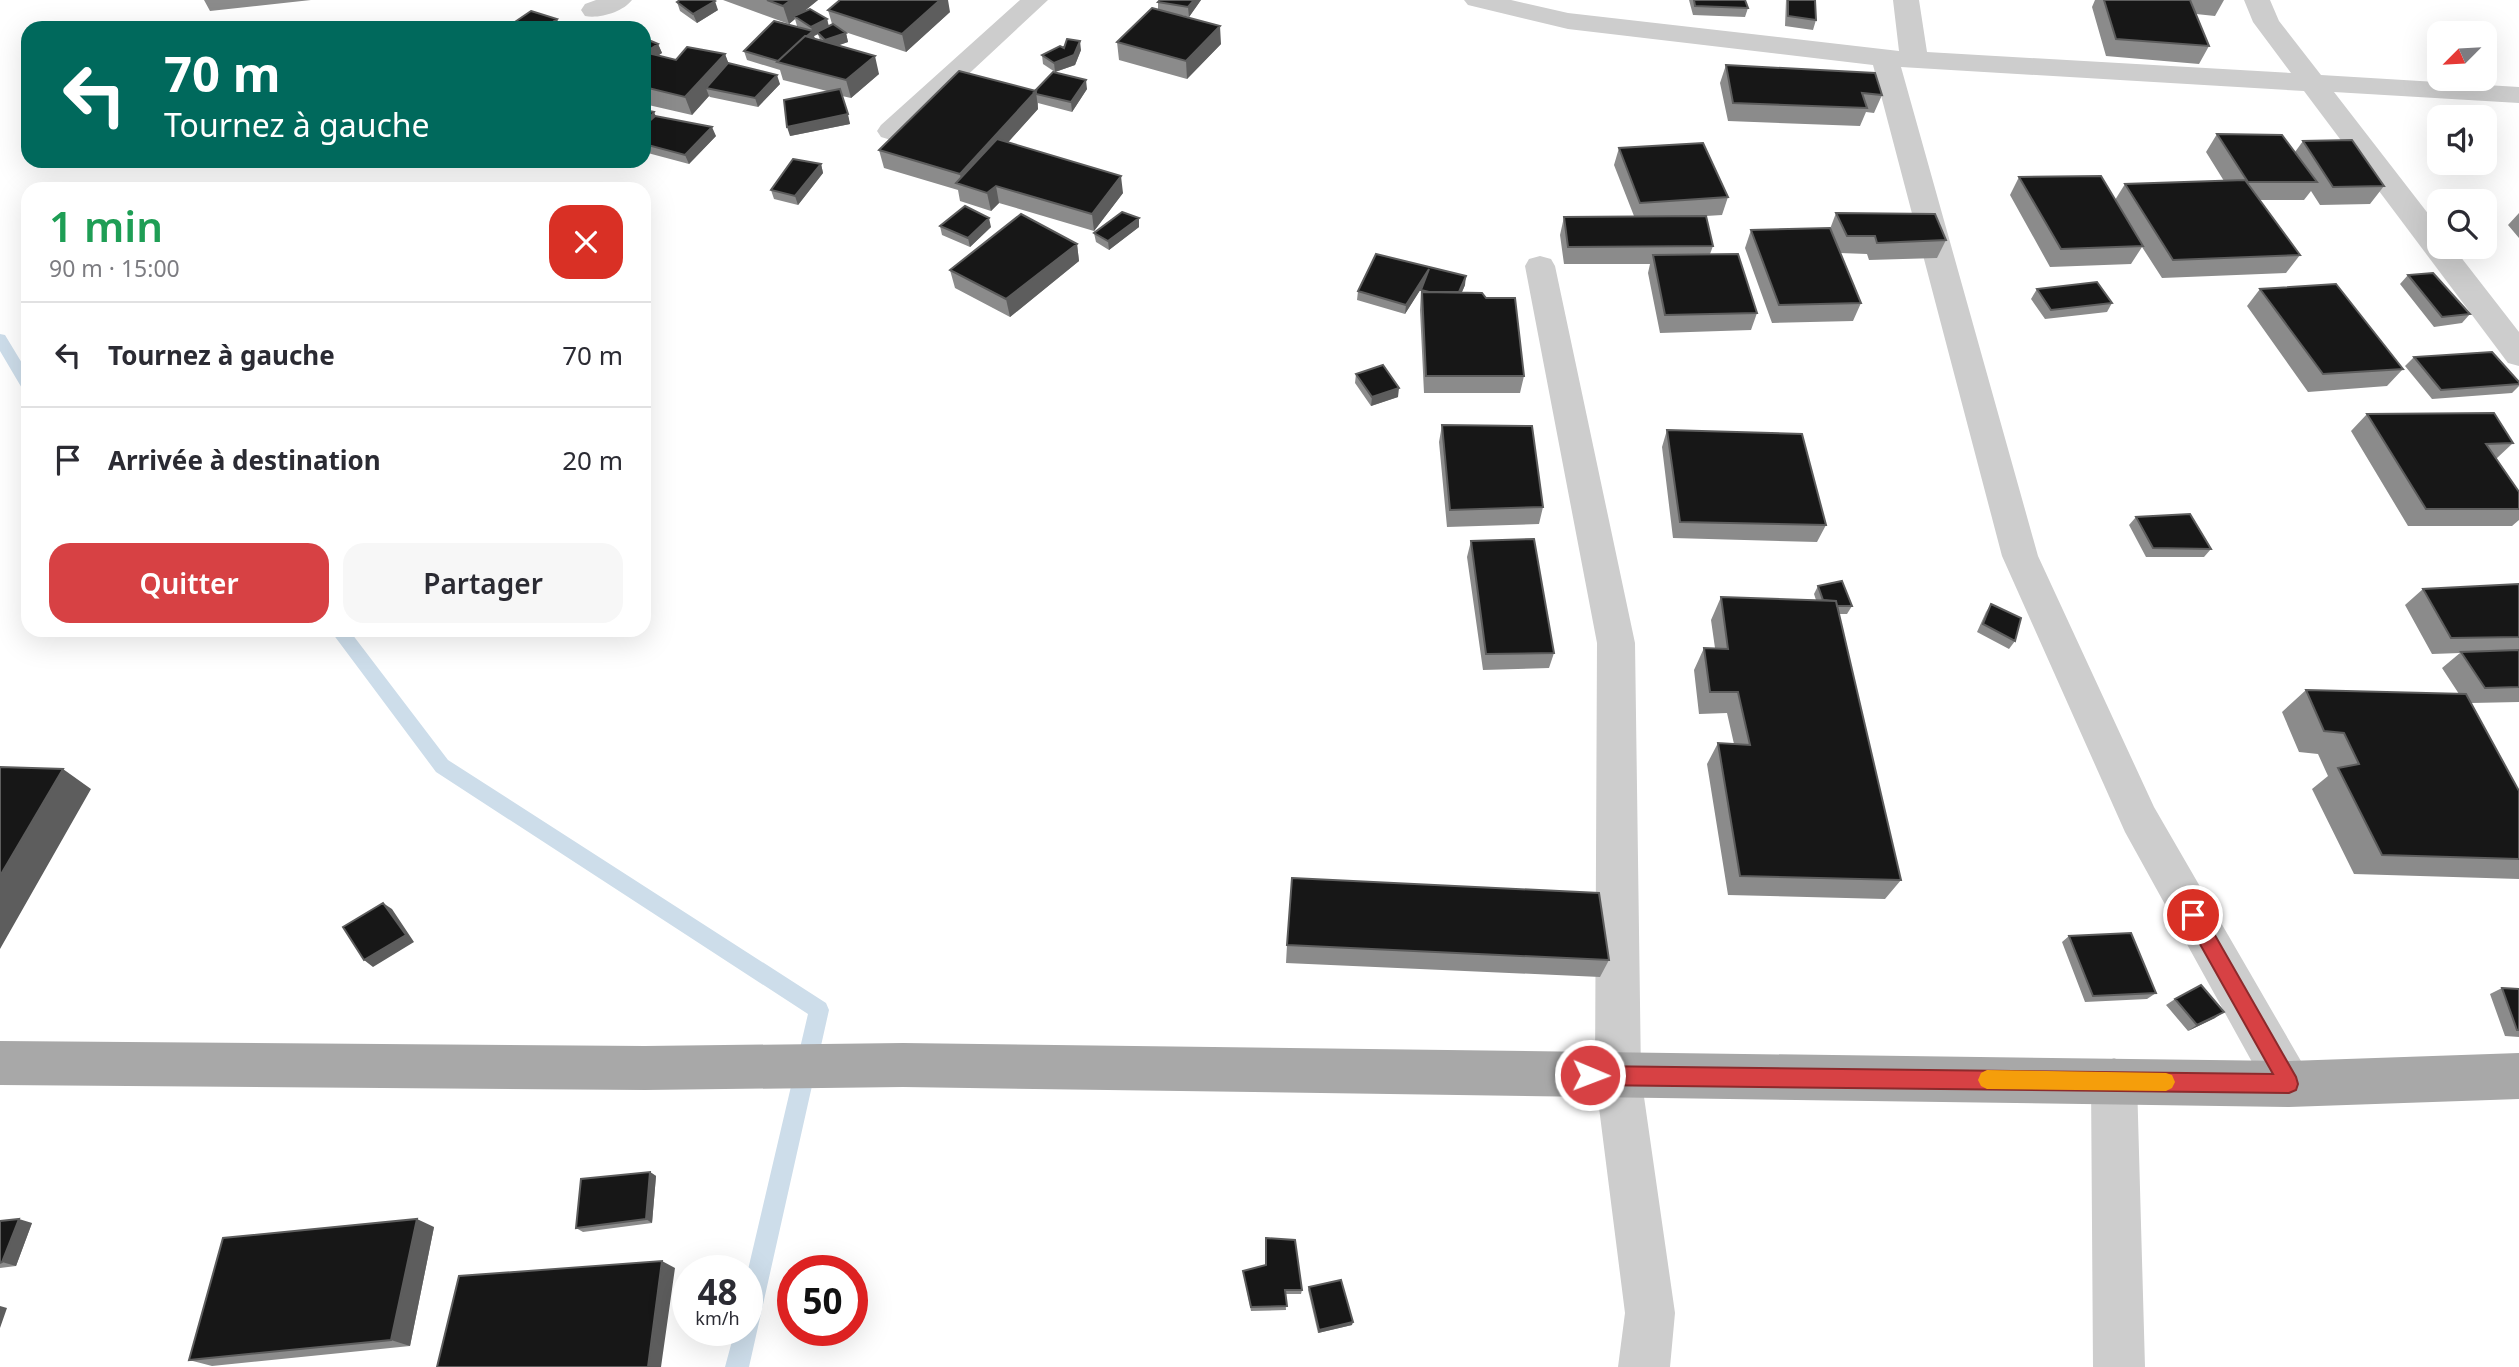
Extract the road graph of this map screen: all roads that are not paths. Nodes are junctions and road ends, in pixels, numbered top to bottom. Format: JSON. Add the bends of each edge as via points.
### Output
{"nodes":[{"id":1,"x":619,"y":0,"type":"edge"},
{"id":2,"x":1035,"y":0,"type":"edge"},
{"id":3,"x":1477,"y":0,"type":"edge"},
{"id":4,"x":1906,"y":0,"type":"edge"},
{"id":5,"x":2257,"y":0,"type":"edge"},
{"id":6,"x":594,"y":10,"type":"dead end"},
{"id":7,"x":1900,"y":59,"type":"junction"},
{"id":8,"x":2317,"y":85,"type":"junction"},
{"id":9,"x":2519,"y":95,"type":"edge"},
{"id":10,"x":891,"y":131,"type":"dead end"},
{"id":11,"x":1540,"y":266,"type":"dead end"},
{"id":12,"x":2519,"y":355,"type":"edge"},
{"id":13,"x":0,"y":1062,"type":"edge"},
{"id":14,"x":1618,"y":1076,"type":"junction"},
{"id":15,"x":2519,"y":1076,"type":"edge"},
{"id":16,"x":2114,"y":1081,"type":"junction"},
{"id":17,"x":2289,"y":1084,"type":"junction"},
{"id":18,"x":1644,"y":1367,"type":"edge"},
{"id":19,"x":2119,"y":1367,"type":"edge"}],
"edges":[{"from":1,"to":6,"type":"street"},
{"from":2,"to":10,"type":"street"},
{"from":3,"to":7,"type":"street","via":[[1568,21]]},
{"from":4,"to":7,"type":"street"},
{"from":5,"to":8,"type":"street","via":[[2266,22]]},
{"from":7,"to":8,"type":"street"},
{"from":7,"to":17,"type":"street","via":[[2020,556],[2139,819]]},
{"from":8,"to":9,"type":"street"},
{"from":8,"to":12,"type":"street"},
{"from":11,"to":14,"type":"street","via":[[1616,643]]},
{"from":13,"to":14,"type":"main road","via":[[645,1068],[904,1065]]},
{"from":14,"to":16,"type":"main road"},
{"from":14,"to":18,"type":"street","via":[[1650,1313]]},
{"from":15,"to":17,"type":"main road"},
{"from":16,"to":17,"type":"main road"},
{"from":16,"to":19,"type":"street"}]}
